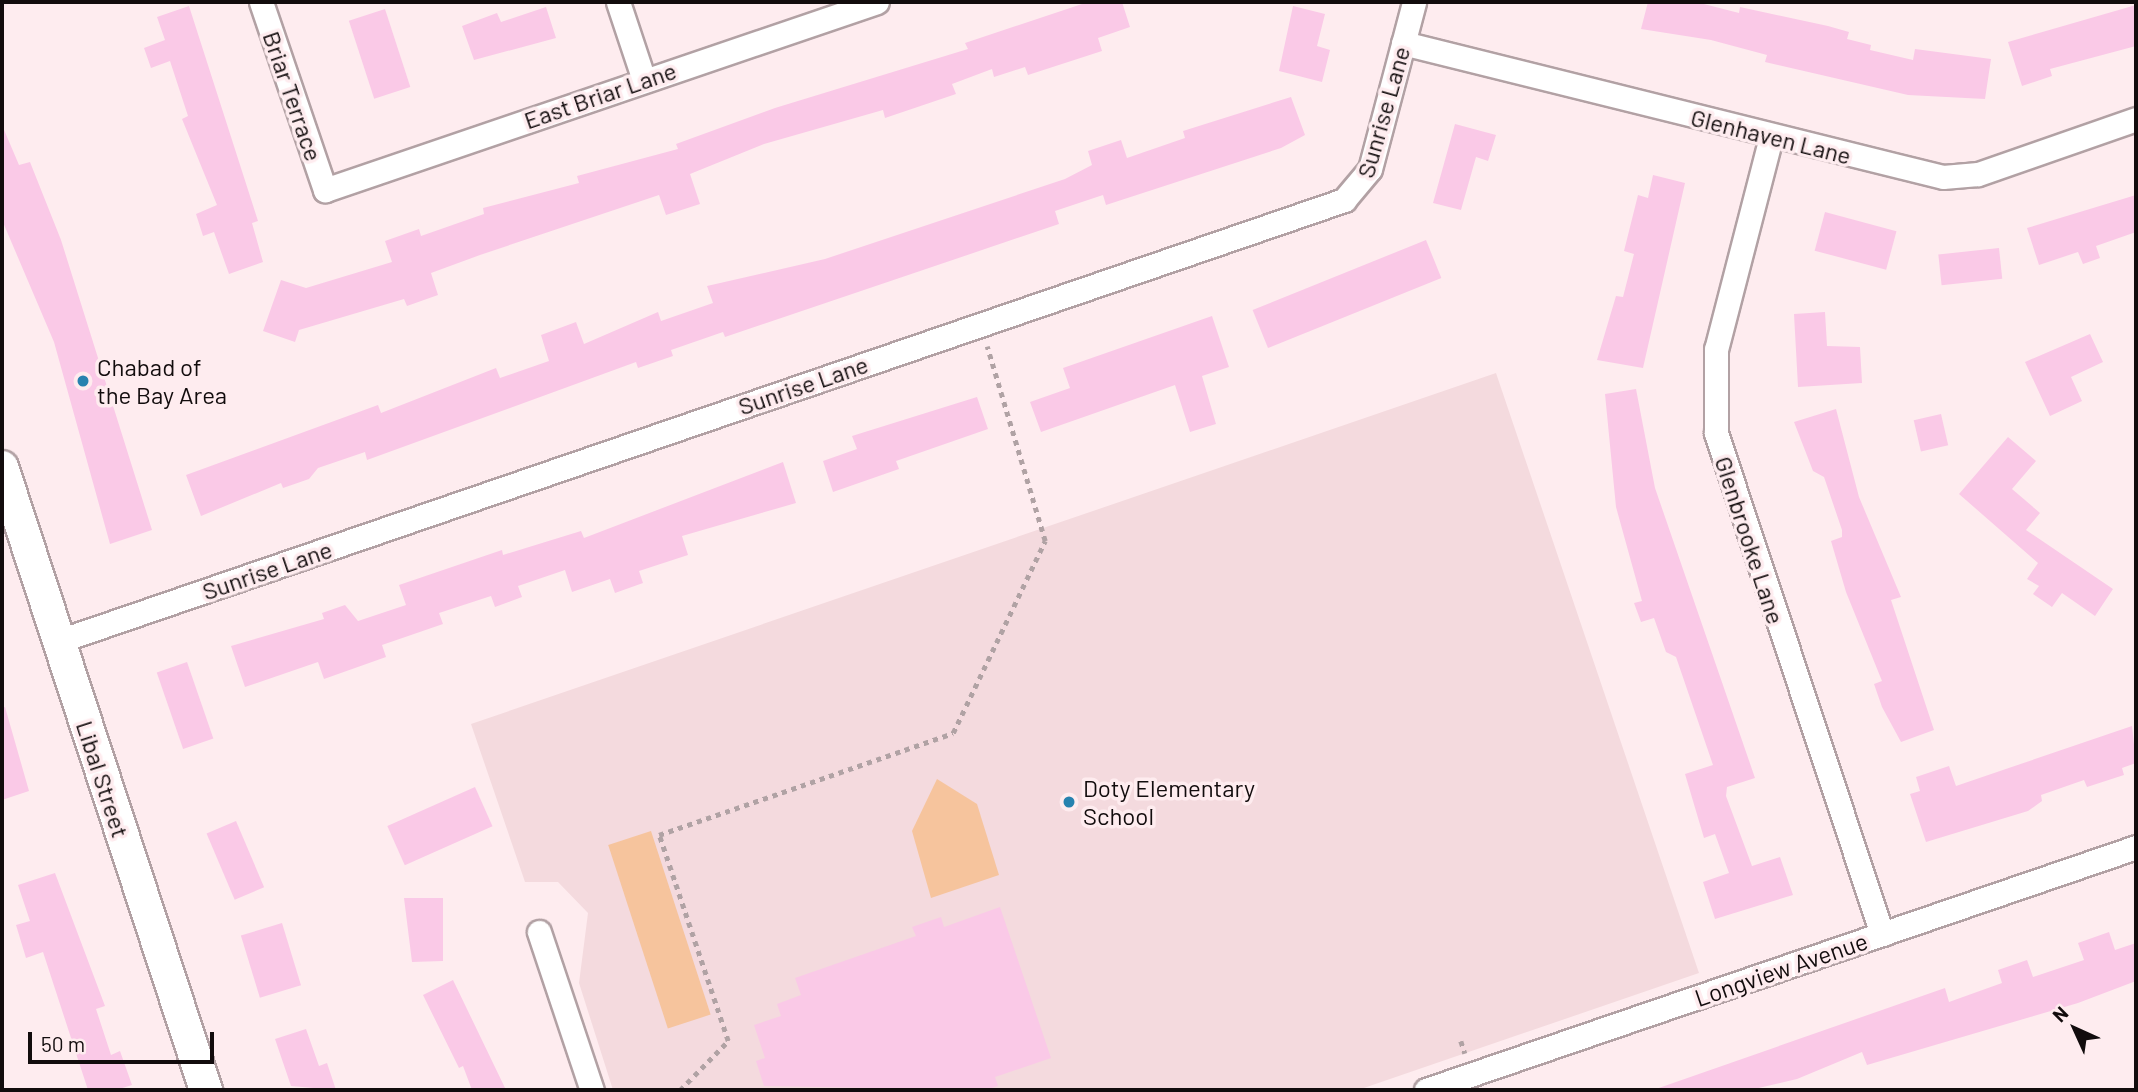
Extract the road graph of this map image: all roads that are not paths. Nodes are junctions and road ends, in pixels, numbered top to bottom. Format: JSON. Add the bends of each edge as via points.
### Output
{"nodes":[{"id":1,"x":261,"y":2,"type":"edge"},
{"id":2,"x":618,"y":2,"type":"edge"},
{"id":3,"x":877,"y":2,"type":"edge"},
{"id":4,"x":1414,"y":2,"type":"edge"},
{"id":5,"x":1403,"y":43,"type":"junction"},
{"id":6,"x":644,"y":80,"type":"junction"},
{"id":7,"x":2136,"y":119,"type":"edge"},
{"id":8,"x":1771,"y":137,"type":"junction"},
{"id":9,"x":325,"y":190,"type":"joint"},
{"id":10,"x":2,"y":469,"type":"edge"},
{"id":11,"x":59,"y":642,"type":"junction"},
{"id":12,"x":2136,"y":847,"type":"edge"},
{"id":13,"x":539,"y":932,"type":"dead end"},
{"id":14,"x":1882,"y":934,"type":"junction"},
{"id":15,"x":206,"y":1090,"type":"edge"},
{"id":16,"x":592,"y":1090,"type":"edge"},
{"id":17,"x":1426,"y":1090,"type":"edge"}],
"edges":[{"from":1,"to":9,"type":"street","name":"Briar Terrace"},
{"from":2,"to":6,"type":"street"},
{"from":3,"to":6,"type":"street","name":"East Briar Lane"},
{"from":4,"to":5,"type":"street","name":"Sunrise Lane"},
{"from":5,"to":8,"type":"street","name":"Glenhaven Lane"},
{"from":5,"to":11,"type":"street","name":"Sunrise Lane","via":[[1370,169],[1354,194]]},
{"from":6,"to":9,"type":"street","name":"East Briar Lane"},
{"from":7,"to":8,"type":"street","name":"Glenhaven Lane","via":[[1959,176]]},
{"from":8,"to":14,"type":"street","name":"Glenbrooke Lane","via":[[1716,349],[1716,433]]},
{"from":10,"to":11,"type":"street","name":"Libal Street"},
{"from":11,"to":15,"type":"street","name":"Libal Street"},
{"from":12,"to":14,"type":"street","name":"Longview Avenue"},
{"from":13,"to":16,"type":"street"},
{"from":14,"to":17,"type":"street","name":"Longview Avenue"}]}
